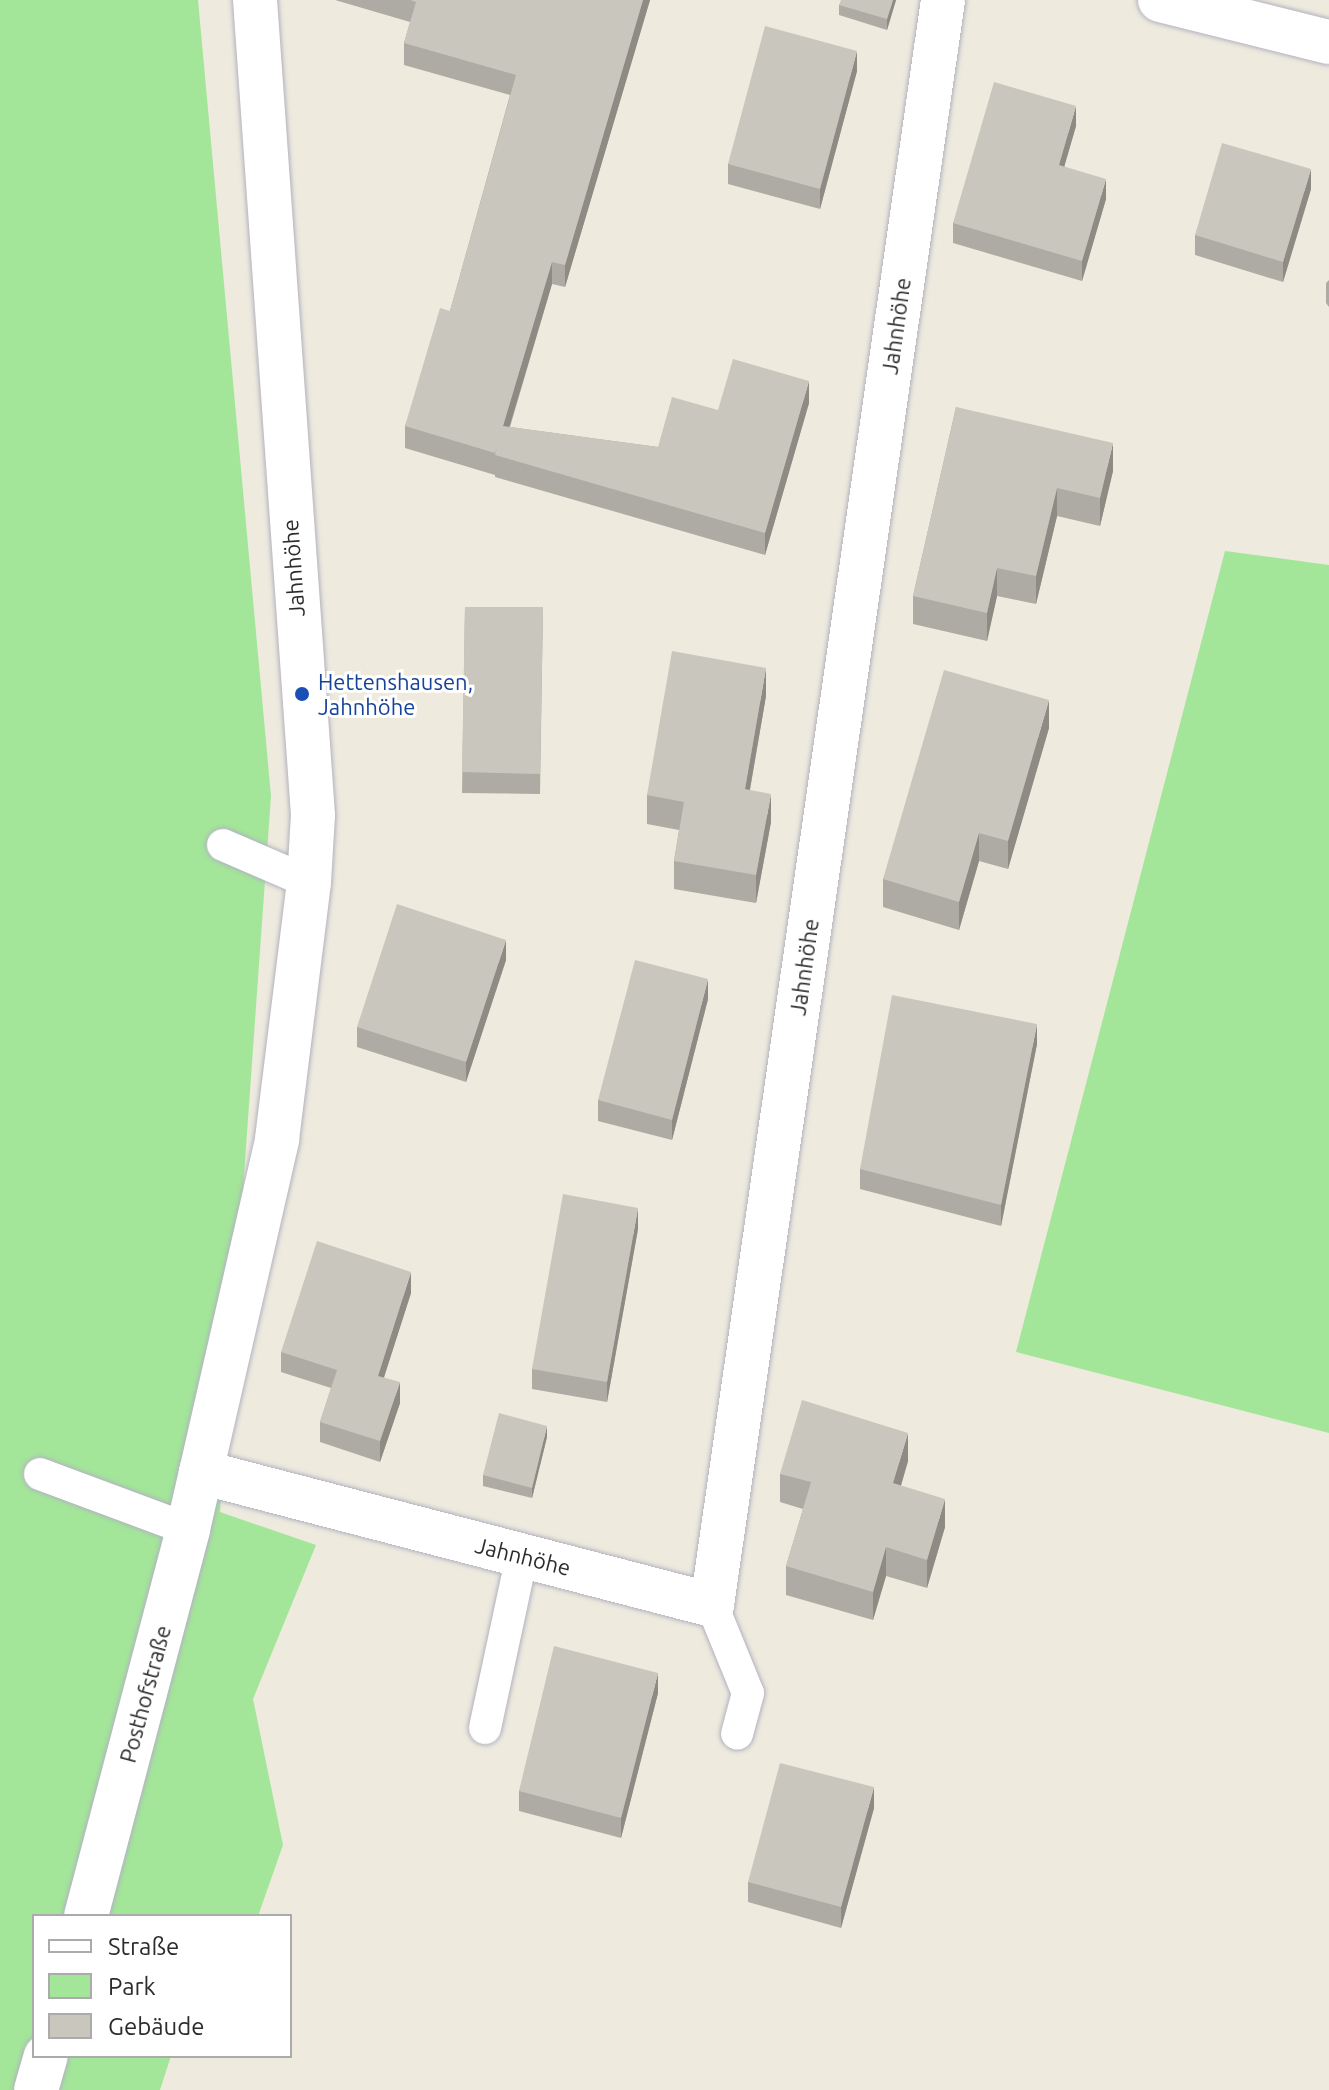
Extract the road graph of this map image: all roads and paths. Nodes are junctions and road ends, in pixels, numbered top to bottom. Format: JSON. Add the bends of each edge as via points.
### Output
{"nodes":[{"id":1,"x":255,"y":0,"type":"edge"},
{"id":2,"x":943,"y":0,"type":"edge"},
{"id":3,"x":1160,"y":0,"type":"edge"},
{"id":4,"x":1329,"y":42,"type":"edge"},
{"id":5,"x":223,"y":845,"type":"dead end"},
{"id":6,"x":309,"y":882,"type":"junction"},
{"id":7,"x":201,"y":1472,"type":"junction"},
{"id":8,"x":40,"y":1474,"type":"dead end"},
{"id":9,"x":188,"y":1529,"type":"junction"},
{"id":10,"x":522,"y":1556,"type":"junction"},
{"id":11,"x":712,"y":1605,"type":"junction"},
{"id":12,"x":485,"y":1728,"type":"dead end"},
{"id":13,"x":737,"y":1734,"type":"dead end"},
{"id":14,"x":87,"y":1914,"type":"edge"},
{"id":15,"x":45,"y":2058,"type":"edge"},
{"id":16,"x":36,"y":2090,"type":"edge"}],
"edges":[{"from":1,"to":6,"type":"street","name":"Jahnhöhe","via":[[313,815]]},
{"from":2,"to":11,"type":"street","name":"Jahnhöhe"},
{"from":3,"to":4,"type":"street"},
{"from":5,"to":6,"type":"lane"},
{"from":6,"to":7,"type":"street","name":"Jahnhöhe","via":[[277,1139]]},
{"from":7,"to":9,"type":"street","name":"Posthofstraße"},
{"from":7,"to":10,"type":"street","name":"Jahnhöhe"},
{"from":8,"to":9,"type":"lane"},
{"from":9,"to":14,"type":"street","name":"Posthofstraße"},
{"from":10,"to":11,"type":"street","name":"Jahnhöhe"},
{"from":10,"to":12,"type":"lane"},
{"from":11,"to":13,"type":"lane","via":[[748,1693]]},
{"from":15,"to":16,"type":"street"}]}
